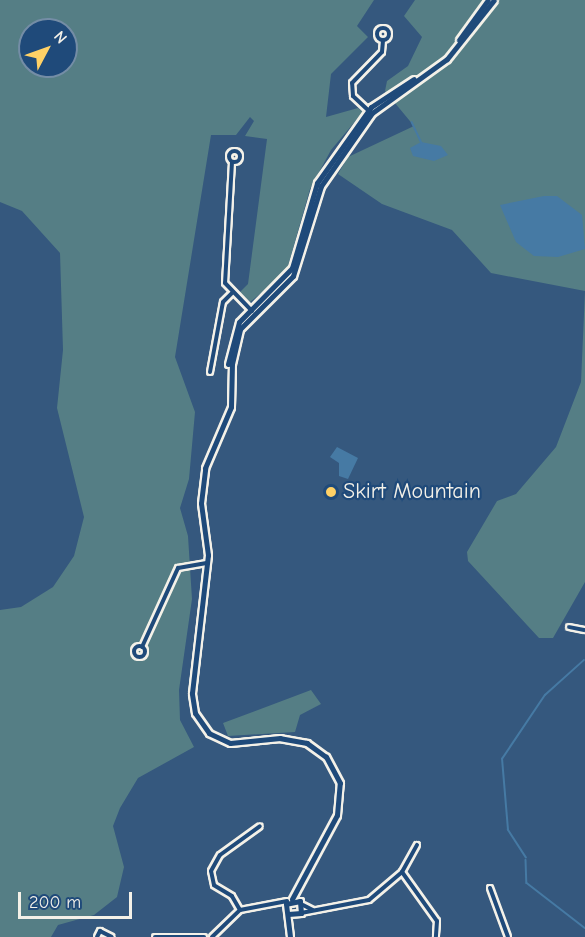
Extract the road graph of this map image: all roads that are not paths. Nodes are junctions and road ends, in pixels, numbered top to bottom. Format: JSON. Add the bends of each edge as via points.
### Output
{"nodes":[{"id":1,"x":488,"y":0,"type":"edge"},
{"id":2,"x":494,"y":0,"type":"edge"},
{"id":3,"x":383,"y":40,"type":"dead end"},
{"id":4,"x":370,"y":112,"type":"junction"},
{"id":5,"x":232,"y":162,"type":"dead end"},
{"id":6,"x":233,"y":292,"type":"junction"},
{"id":7,"x":251,"y":310,"type":"junction"},
{"id":8,"x":210,"y":372,"type":"dead end"},
{"id":9,"x":208,"y":563,"type":"junction"},
{"id":10,"x":569,"y":627,"type":"dead end"},
{"id":11,"x":585,"y":630,"type":"edge"},
{"id":12,"x":142,"y":647,"type":"dead end"},
{"id":13,"x":260,"y":826,"type":"dead end"},
{"id":14,"x":417,"y":845,"type":"dead end"},
{"id":15,"x":402,"y":872,"type":"junction"},
{"id":16,"x":300,"y":887,"type":"junction"},
{"id":17,"x":490,"y":888,"type":"dead end"},
{"id":18,"x":290,"y":900,"type":"junction"},
{"id":19,"x":274,"y":903,"type":"junction"},
{"id":20,"x":302,"y":903,"type":"junction"},
{"id":21,"x":240,"y":910,"type":"junction"},
{"id":22,"x":314,"y":910,"type":"junction"},
{"id":23,"x":287,"y":911,"type":"junction"},
{"id":24,"x":299,"y":914,"type":"junction"},
{"id":25,"x":290,"y":927,"type":"junction"},
{"id":26,"x":97,"y":937,"type":"edge"},
{"id":27,"x":112,"y":937,"type":"edge"},
{"id":28,"x":118,"y":937,"type":"edge"},
{"id":29,"x":155,"y":937,"type":"edge"},
{"id":30,"x":204,"y":937,"type":"edge"},
{"id":31,"x":212,"y":937,"type":"edge"},
{"id":32,"x":290,"y":937,"type":"edge"},
{"id":33,"x":436,"y":937,"type":"edge"},
{"id":34,"x":508,"y":937,"type":"edge"}],
"edges":[{"from":1,"to":4,"type":"street","via":[[439,62]]},
{"from":2,"to":4,"type":"street","via":[[447,59]]},
{"from":3,"to":4,"type":"street","via":[[382,52],[352,83],[353,96]]},
{"from":4,"to":7,"type":"street","via":[[312,193],[289,274]]},
{"from":5,"to":6,"type":"street","via":[[225,280]]},
{"from":6,"to":7,"type":"street"},
{"from":6,"to":8,"type":"street","via":[[223,302]]},
{"from":7,"to":9,"type":"street","via":[[231,348],[229,413],[210,449],[201,487]]},
{"from":9,"to":12,"type":"street","via":[[178,568]]},
{"from":9,"to":16,"type":"street","via":[[192,693],[198,720],[230,743],[280,738],[307,743],[326,757],[340,783],[337,815]]},
{"from":10,"to":11,"type":"street"},
{"from":13,"to":21,"type":"street","via":[[220,855],[211,871],[214,885],[232,896]]},
{"from":14,"to":15,"type":"street"},
{"from":15,"to":22,"type":"street","via":[[364,903]]},
{"from":15,"to":33,"type":"street","via":[[437,921]]},
{"from":16,"to":18,"type":"street"},
{"from":16,"to":20,"type":"street"},
{"from":17,"to":34,"type":"street"},
{"from":18,"to":19,"type":"street"},
{"from":18,"to":20,"type":"street"},
{"from":18,"to":23,"type":"street"},
{"from":19,"to":21,"type":"street"},
{"from":19,"to":23,"type":"street"},
{"from":20,"to":22,"type":"street"},
{"from":20,"to":24,"type":"street"},
{"from":21,"to":31,"type":"street"},
{"from":22,"to":24,"type":"street"},
{"from":23,"to":24,"type":"street"},
{"from":23,"to":25,"type":"street"},
{"from":24,"to":25,"type":"street"},
{"from":25,"to":32,"type":"street"},
{"from":26,"to":27,"type":"street","via":[[100,931]]},
{"from":27,"to":28,"type":"street"},
{"from":29,"to":30,"type":"street"}]}
